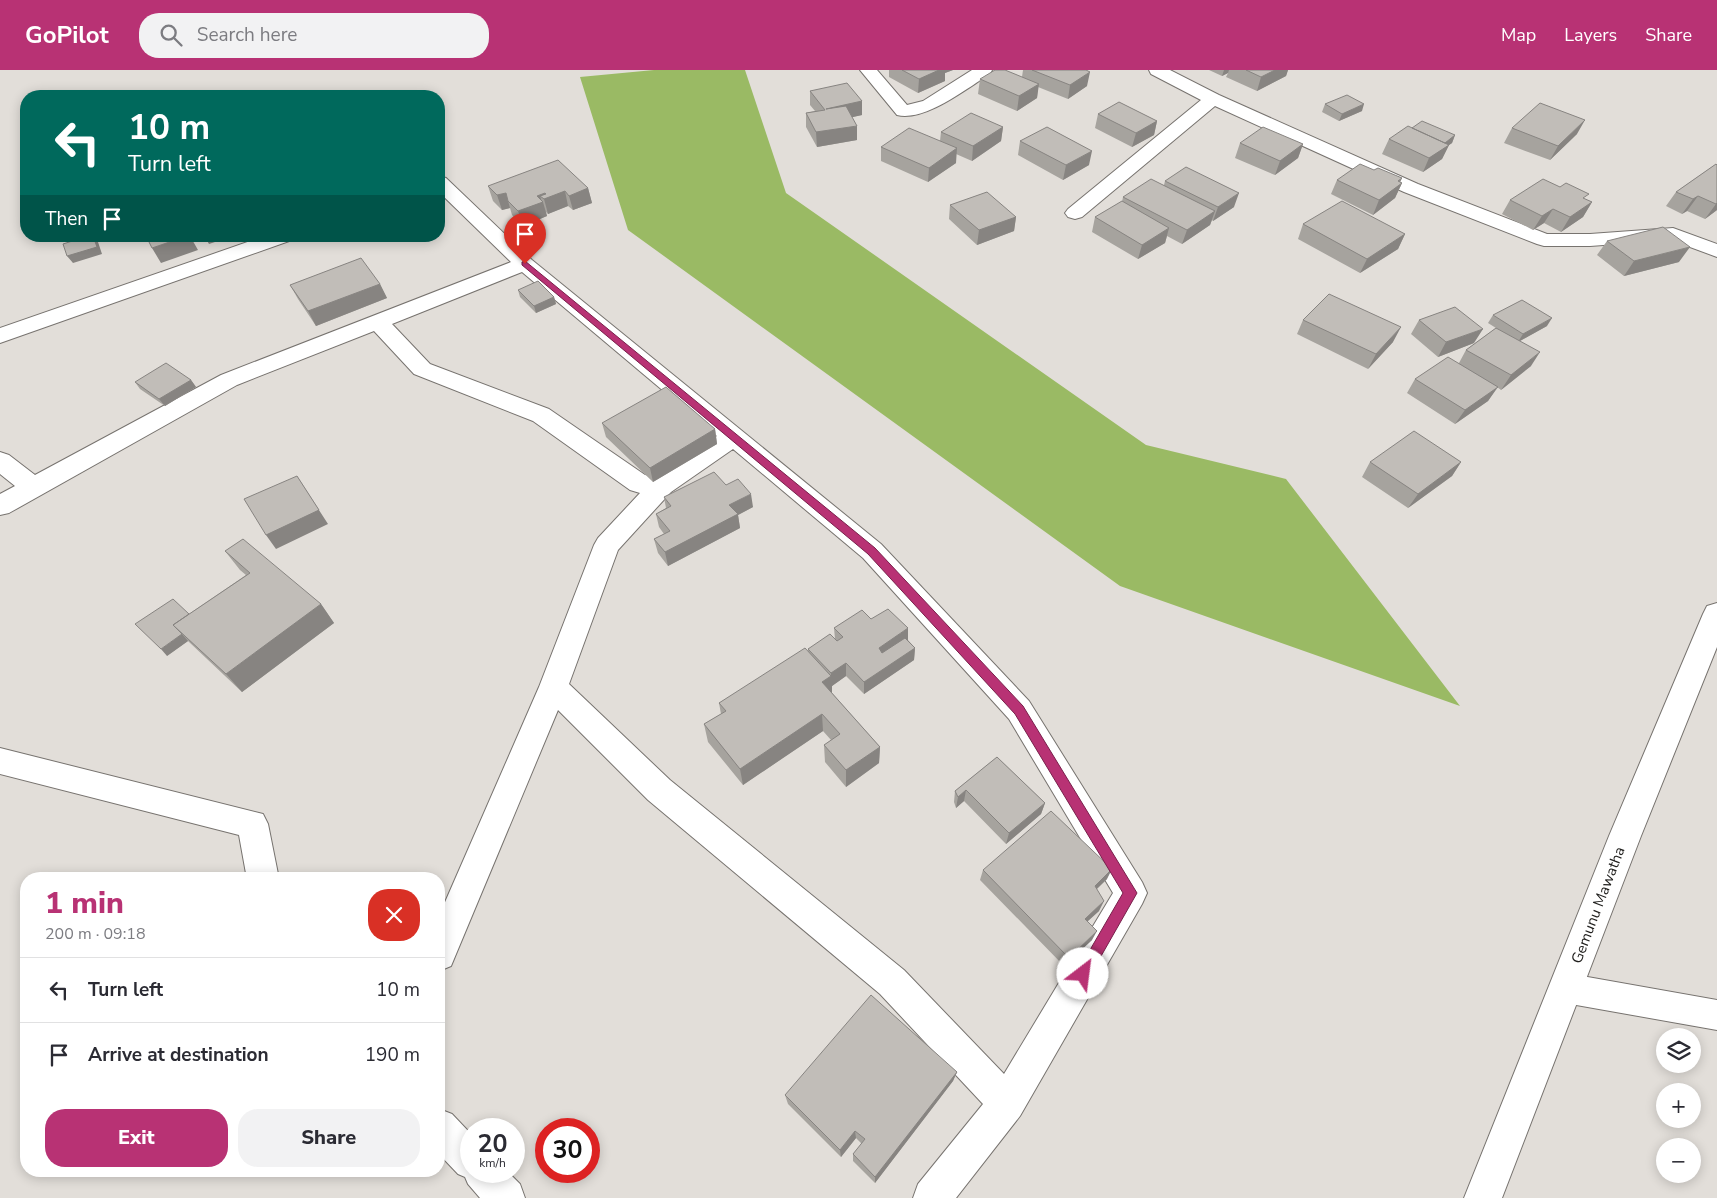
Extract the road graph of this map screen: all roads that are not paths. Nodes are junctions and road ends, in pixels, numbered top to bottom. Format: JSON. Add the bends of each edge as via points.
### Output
{"nodes":[{"id":1,"x":868,"y":70,"type":"edge"},
{"id":2,"x":984,"y":70,"type":"edge"},
{"id":3,"x":1157,"y":70,"type":"edge"},
{"id":4,"x":1213,"y":99,"type":"junction"},
{"id":5,"x":445,"y":188,"type":"edge"},
{"id":6,"x":1075,"y":213,"type":"dead end"},
{"id":7,"x":267,"y":242,"type":"edge"},
{"id":8,"x":1717,"y":251,"type":"edge"},
{"id":9,"x":525,"y":264,"type":"junction"},
{"id":10,"x":377,"y":322,"type":"junction"},
{"id":11,"x":0,"y":336,"type":"edge"},
{"id":12,"x":734,"y":436,"type":"junction"},
{"id":13,"x":0,"y":461,"type":"edge"},
{"id":14,"x":662,"y":486,"type":"junction"},
{"id":15,"x":33,"y":487,"type":"junction"},
{"id":16,"x":0,"y":506,"type":"edge"},
{"id":17,"x":1717,"y":614,"type":"edge"},
{"id":18,"x":553,"y":687,"type":"junction"},
{"id":19,"x":0,"y":761,"type":"edge"},
{"id":20,"x":262,"y":872,"type":"edge"},
{"id":21,"x":445,"y":940,"type":"edge"},
{"id":22,"x":1566,"y":988,"type":"junction"},
{"id":23,"x":1717,"y":1015,"type":"edge"},
{"id":24,"x":1006,"y":1103,"type":"junction"},
{"id":25,"x":445,"y":1133,"type":"edge"},
{"id":26,"x":460,"y":1149,"type":"edge"},
{"id":27,"x":492,"y":1183,"type":"edge"},
{"id":28,"x":506,"y":1198,"type":"edge"},
{"id":29,"x":932,"y":1198,"type":"edge"},
{"id":30,"x":1483,"y":1198,"type":"edge"}],
"edges":[{"from":1,"to":2,"type":"street","via":[[903,112],[929,105]]},
{"from":3,"to":4,"type":"street"},
{"from":4,"to":6,"type":"street"},
{"from":4,"to":8,"type":"street","via":[[1411,188],[1544,240],[1674,234]]},
{"from":5,"to":9,"type":"street"},
{"from":7,"to":11,"type":"street"},
{"from":9,"to":10,"type":"street"},
{"from":9,"to":12,"type":"street"},
{"from":10,"to":14,"type":"street","via":[[422,369],[541,415],[639,484]]},
{"from":10,"to":15,"type":"street","via":[[229,380]]},
{"from":12,"to":14,"type":"street"},
{"from":12,"to":24,"type":"street","via":[[872,551],[1019,710],[1131,893]]},
{"from":13,"to":15,"type":"street"},
{"from":14,"to":18,"type":"street","via":[[607,545]]},
{"from":15,"to":16,"type":"street"},
{"from":17,"to":22,"type":"street","name":"Gemunu Mawatha"},
{"from":18,"to":21,"type":"street"},
{"from":18,"to":24,"type":"street","via":[[659,790],[892,982]]},
{"from":19,"to":20,"type":"street","via":[[252,824]]},
{"from":22,"to":23,"type":"lane"},
{"from":22,"to":30,"type":"street","name":"Gemunu Mawatha"},
{"from":24,"to":29,"type":"street"},
{"from":25,"to":26,"type":"street"},
{"from":27,"to":28,"type":"street"}]}
